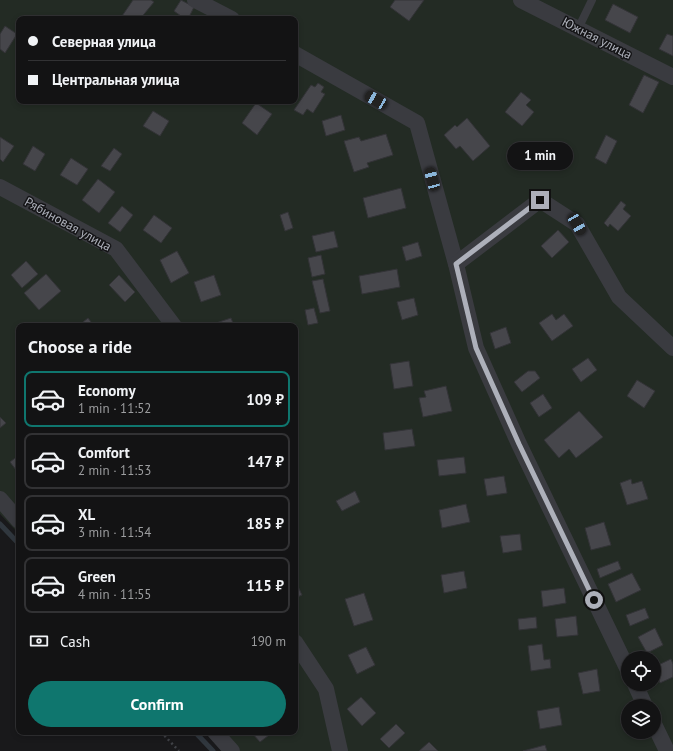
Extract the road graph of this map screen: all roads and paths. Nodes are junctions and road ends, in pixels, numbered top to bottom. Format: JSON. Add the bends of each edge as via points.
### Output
{"nodes":[{"id":1,"x":195,"y":0,"type":"edge"},
{"id":2,"x":521,"y":0,"type":"edge"},
{"id":3,"x":592,"y":0,"type":"edge"},
{"id":4,"x":226,"y":16,"type":"edge"},
{"id":5,"x":578,"y":28,"type":"junction"},
{"id":6,"x":298,"y":56,"type":"edge"},
{"id":7,"x":673,"y":77,"type":"edge"},
{"id":8,"x":0,"y":187,"type":"edge"},
{"id":9,"x":456,"y":264,"type":"junction"},
{"id":10,"x":172,"y":323,"type":"edge"},
{"id":11,"x":673,"y":348,"type":"edge"},
{"id":12,"x":0,"y":499,"type":"edge"},
{"id":13,"x":16,"y":518,"type":"edge"},
{"id":14,"x":298,"y":647,"type":"edge"},
{"id":15,"x":621,"y":655,"type":"edge"},
{"id":16,"x":164,"y":735,"type":"edge"},
{"id":17,"x":218,"y":735,"type":"edge"},
{"id":18,"x":661,"y":739,"type":"edge"},
{"id":19,"x":179,"y":751,"type":"edge"},
{"id":20,"x":232,"y":751,"type":"edge"},
{"id":21,"x":340,"y":751,"type":"edge"},
{"id":22,"x":667,"y":751,"type":"edge"}],
"edges":[{"from":1,"to":4,"type":"street"},
{"from":2,"to":5,"type":"street","name":"Южная улица"},
{"from":3,"to":5,"type":"lane"},
{"from":5,"to":7,"type":"street","name":"Южная улица"},
{"from":6,"to":9,"type":"street","via":[[417,123]]},
{"from":8,"to":10,"type":"street","name":"Рябиновая улица","via":[[116,249]]},
{"from":9,"to":11,"type":"street","via":[[540,200],[577,224],[619,297]]},
{"from":9,"to":15,"type":"street","via":[[476,348],[519,444]]},
{"from":12,"to":13,"type":"street"},
{"from":14,"to":21,"type":"street","via":[[326,689]]},
{"from":16,"to":19,"type":"path"},
{"from":17,"to":20,"type":"street"},
{"from":18,"to":22,"type":"street"}]}
